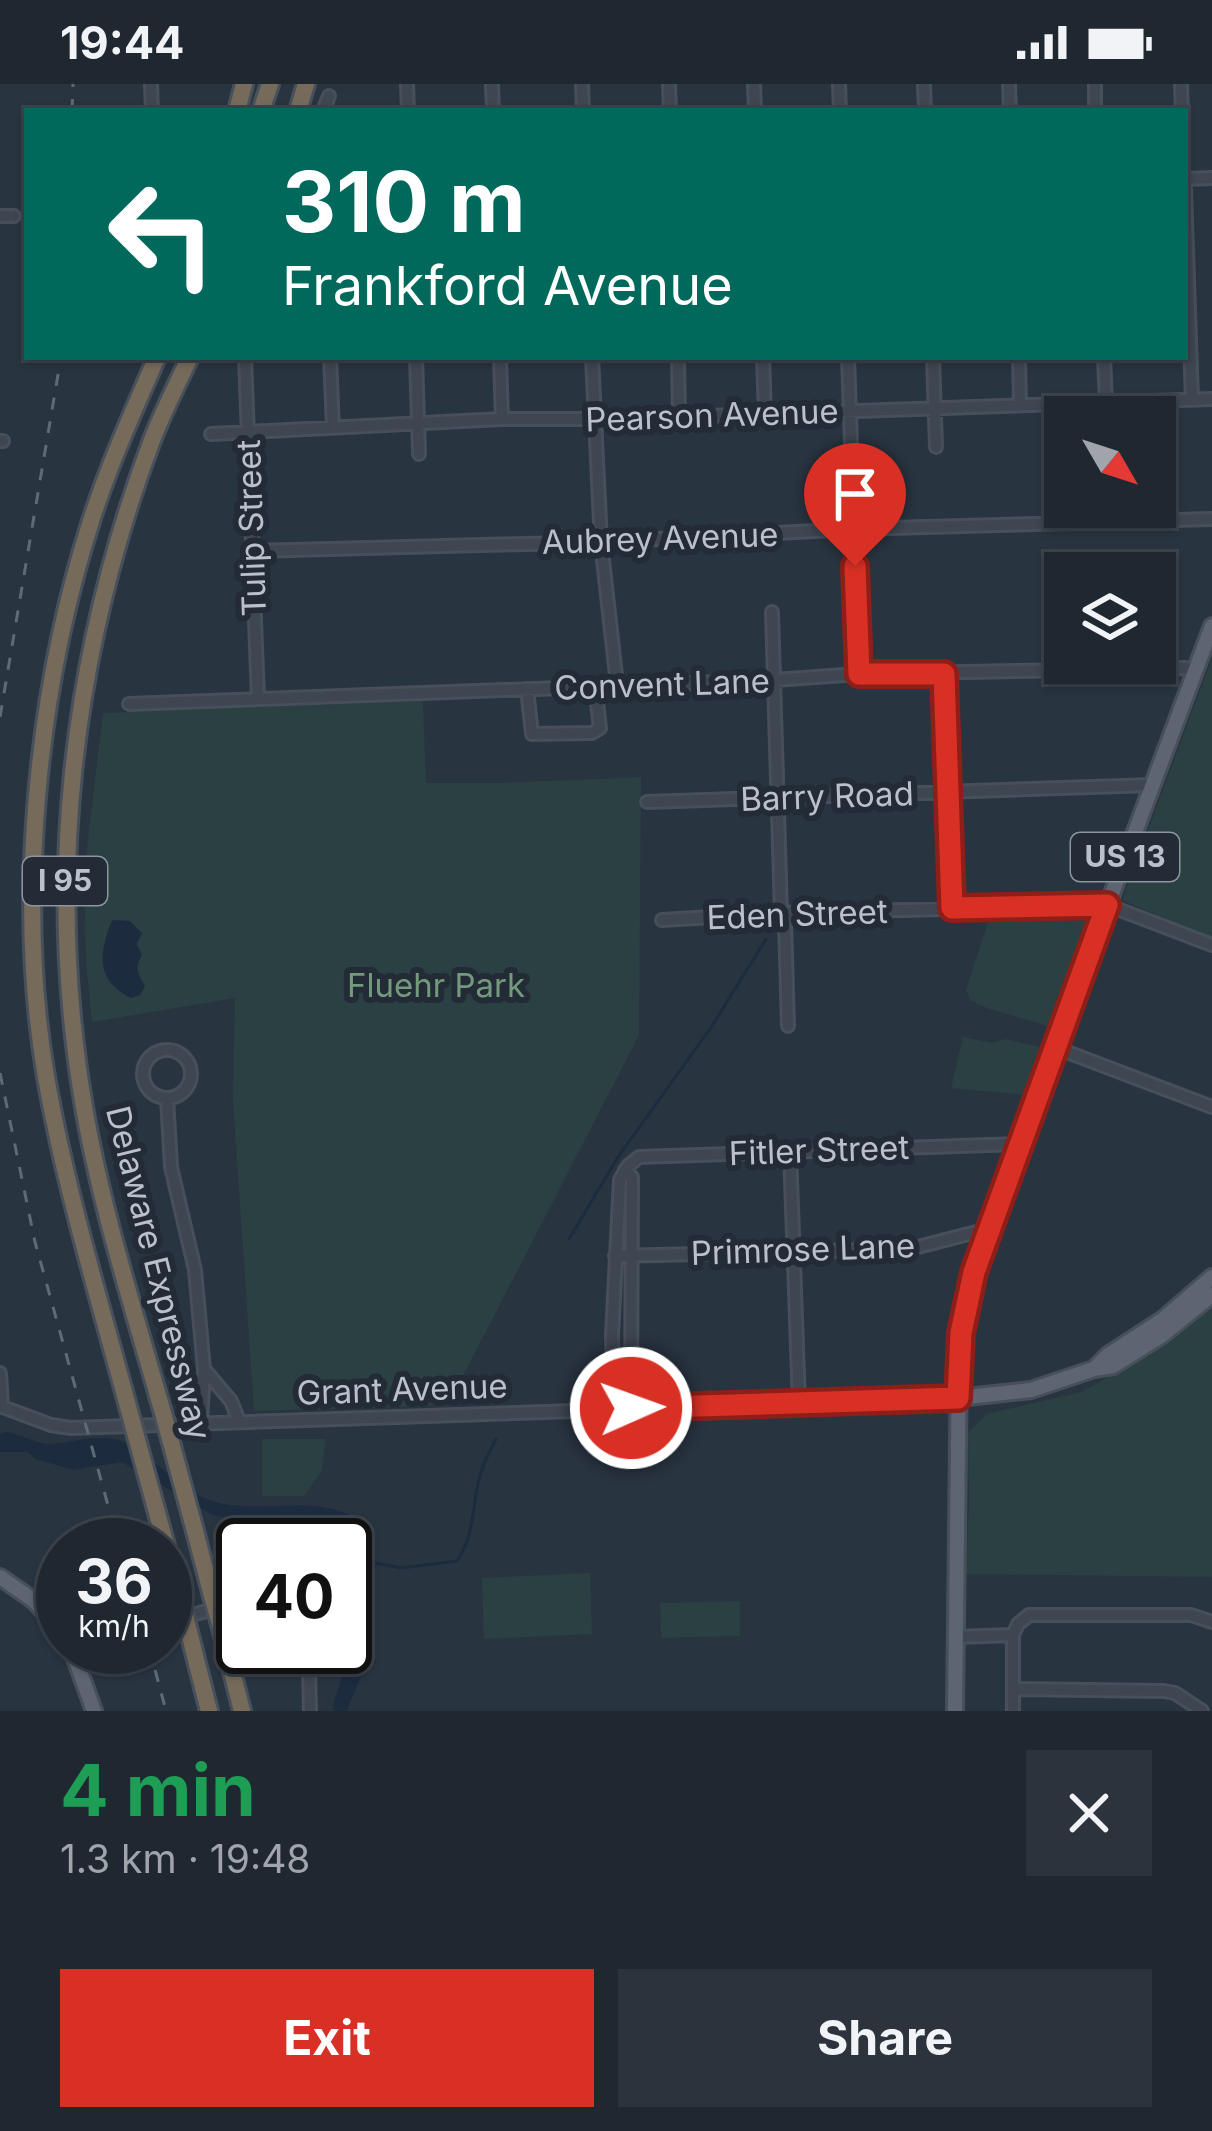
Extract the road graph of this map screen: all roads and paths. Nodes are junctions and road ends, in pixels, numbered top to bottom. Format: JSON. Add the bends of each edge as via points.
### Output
{"nodes":[{"id":1,"x":329,"y":96,"type":"dead end"},
{"id":2,"x":324,"y":108,"type":"edge"},
{"id":3,"x":0,"y":216,"type":"edge"},
{"id":4,"x":14,"y":216,"type":"dead end"},
{"id":5,"x":1188,"y":279,"type":"edge"},
{"id":6,"x":156,"y":360,"type":"edge"},
{"id":7,"x":189,"y":360,"type":"edge"},
{"id":8,"x":245,"y":360,"type":"edge"},
{"id":9,"x":330,"y":360,"type":"edge"},
{"id":10,"x":416,"y":360,"type":"edge"},
{"id":11,"x":500,"y":360,"type":"edge"},
{"id":12,"x":592,"y":360,"type":"edge"},
{"id":13,"x":677,"y":360,"type":"edge"},
{"id":14,"x":763,"y":360,"type":"edge"},
{"id":15,"x":848,"y":360,"type":"edge"},
{"id":16,"x":933,"y":360,"type":"edge"},
{"id":17,"x":1018,"y":360,"type":"edge"},
{"id":18,"x":1104,"y":360,"type":"edge"},
{"id":19,"x":1106,"y":396,"type":"edge"},
{"id":20,"x":1212,"y":399,"type":"edge"},
{"id":21,"x":1176,"y":400,"type":"edge"},
{"id":22,"x":1192,"y":400,"type":"junction"},
{"id":23,"x":1044,"y":404,"type":"edge"},
{"id":24,"x":1020,"y":405,"type":"junction"},
{"id":25,"x":934,"y":407,"type":"junction"},
{"id":26,"x":850,"y":411,"type":"junction"},
{"id":27,"x":765,"y":414,"type":"junction"},
{"id":28,"x":679,"y":417,"type":"junction"},
{"id":29,"x":595,"y":418,"type":"junction"},
{"id":30,"x":502,"y":419,"type":"junction"},
{"id":31,"x":418,"y":425,"type":"junction"},
{"id":32,"x":333,"y":428,"type":"junction"},
{"id":33,"x":247,"y":430,"type":"junction"},
{"id":34,"x":211,"y":434,"type":"dead end"},
{"id":35,"x":936,"y":447,"type":"dead end"},
{"id":36,"x":419,"y":454,"type":"dead end"},
{"id":37,"x":1212,"y":519,"type":"edge"},
{"id":38,"x":854,"y":529,"type":"junction"},
{"id":39,"x":601,"y":542,"type":"junction"},
{"id":40,"x":252,"y":551,"type":"junction"},
{"id":41,"x":772,"y":612,"type":"dead end"},
{"id":42,"x":1212,"y":626,"type":"edge"},
{"id":43,"x":1195,"y":670,"type":"junction"},
{"id":44,"x":859,"y":674,"type":"junction"},
{"id":45,"x":944,"y":674,"type":"junction"},
{"id":46,"x":774,"y":680,"type":"junction"},
{"id":47,"x":616,"y":684,"type":"junction"},
{"id":48,"x":595,"y":686,"type":"junction"},
{"id":49,"x":527,"y":689,"type":"junction"},
{"id":50,"x":258,"y":699,"type":"junction"},
{"id":51,"x":129,"y":704,"type":"dead end"},
{"id":52,"x":1152,"y":785,"type":"junction"},
{"id":53,"x":948,"y":792,"type":"junction"},
{"id":54,"x":776,"y":797,"type":"junction"},
{"id":55,"x":646,"y":802,"type":"dead end"},
{"id":56,"x":1107,"y":905,"type":"junction"},
{"id":57,"x":952,"y":908,"type":"junction"},
{"id":58,"x":781,"y":913,"type":"junction"},
{"id":59,"x":662,"y":920,"type":"dead end"},
{"id":60,"x":1212,"y":945,"type":"edge"},
{"id":61,"x":788,"y":1026,"type":"dead end"},
{"id":62,"x":1054,"y":1047,"type":"junction"},
{"id":63,"x":167,"y":1098,"type":"junction"},
{"id":64,"x":1212,"y":1107,"type":"edge"},
{"id":65,"x":1018,"y":1144,"type":"junction"},
{"id":66,"x":790,"y":1151,"type":"junction"},
{"id":67,"x":625,"y":1170,"type":"junction"},
{"id":68,"x":988,"y":1229,"type":"junction"},
{"id":69,"x":792,"y":1251,"type":"junction"},
{"id":70,"x":615,"y":1256,"type":"junction"},
{"id":71,"x":630,"y":1256,"type":"junction"},
{"id":72,"x":1212,"y":1277,"type":"edge"},
{"id":73,"x":1212,"y":1295,"type":"edge"},
{"id":74,"x":204,"y":1369,"type":"junction"},
{"id":75,"x":1094,"y":1369,"type":"junction"},
{"id":76,"x":0,"y":1373,"type":"edge"},
{"id":77,"x":958,"y":1398,"type":"junction"},
{"id":78,"x":799,"y":1403,"type":"junction"},
{"id":79,"x":1,"y":1407,"type":"edge"},
{"id":80,"x":614,"y":1408,"type":"junction"},
{"id":81,"x":631,"y":1408,"type":"junction"},
{"id":82,"x":238,"y":1421,"type":"junction"},
{"id":83,"x":201,"y":1422,"type":"junction"},
{"id":84,"x":0,"y":1577,"type":"edge"},
{"id":85,"x":36,"y":1604,"type":"edge"},
{"id":86,"x":1212,"y":1622,"type":"edge"},
{"id":87,"x":1013,"y":1635,"type":"junction"},
{"id":88,"x":956,"y":1636,"type":"junction"},
{"id":89,"x":81,"y":1674,"type":"edge"},
{"id":90,"x":309,"y":1674,"type":"edge"},
{"id":91,"x":1013,"y":1689,"type":"junction"},
{"id":92,"x":94,"y":1711,"type":"edge"},
{"id":93,"x":208,"y":1711,"type":"edge"},
{"id":94,"x":242,"y":1711,"type":"edge"},
{"id":95,"x":310,"y":1711,"type":"edge"},
{"id":96,"x":955,"y":1711,"type":"edge"},
{"id":97,"x":1012,"y":1711,"type":"edge"},
{"id":98,"x":1202,"y":1711,"type":"edge"}],
"edges":[{"from":1,"to":2,"type":"street"},
{"from":3,"to":4,"type":"street"},
{"from":5,"to":22,"type":"street"},
{"from":6,"to":93,"type":"highway","name":"Delaware Expressway","number":"I 95","bridge":true,"via":[[91,520],[67,610],[47,712],[34,942],[45,1073],[67,1180]]},
{"from":7,"to":94,"type":"highway","name":"Delaware Expressway","number":"I 95","bridge":true,"via":[[120,532],[93,639],[64,883],[73,1028],[100,1185]]},
{"from":8,"to":33,"type":"street","name":"Tulip Street"},
{"from":9,"to":32,"type":"street"},
{"from":10,"to":31,"type":"street"},
{"from":11,"to":30,"type":"street"},
{"from":12,"to":29,"type":"street"},
{"from":13,"to":28,"type":"street"},
{"from":14,"to":27,"type":"street"},
{"from":15,"to":26,"type":"street"},
{"from":16,"to":25,"type":"street"},
{"from":17,"to":24,"type":"street"},
{"from":18,"to":19,"type":"street"},
{"from":20,"to":22,"type":"street","name":"Pearson Avenue"},
{"from":21,"to":22,"type":"street","name":"Pearson Avenue"},
{"from":23,"to":24,"type":"street","name":"Pearson Avenue"},
{"from":24,"to":25,"type":"street","name":"Pearson Avenue"},
{"from":25,"to":26,"type":"street","name":"Pearson Avenue"},
{"from":25,"to":35,"type":"street"},
{"from":26,"to":27,"type":"street","name":"Pearson Avenue"},
{"from":26,"to":38,"type":"street"},
{"from":27,"to":28,"type":"street","name":"Pearson Avenue"},
{"from":28,"to":29,"type":"street","name":"Pearson Avenue"},
{"from":29,"to":30,"type":"street","name":"Pearson Avenue"},
{"from":29,"to":39,"type":"street"},
{"from":30,"to":31,"type":"street","name":"Pearson Avenue"},
{"from":31,"to":32,"type":"street","name":"Pearson Avenue"},
{"from":31,"to":36,"type":"street"},
{"from":32,"to":33,"type":"street","name":"Pearson Avenue"},
{"from":33,"to":34,"type":"street","name":"Pearson Avenue"},
{"from":33,"to":40,"type":"street","name":"Tulip Street"},
{"from":37,"to":38,"type":"street","name":"Aubrey Avenue"},
{"from":38,"to":39,"type":"street","name":"Aubrey Avenue"},
{"from":38,"to":44,"type":"street"},
{"from":39,"to":40,"type":"street","name":"Aubrey Avenue"},
{"from":39,"to":47,"type":"street"},
{"from":40,"to":50,"type":"street","name":"Tulip Street"},
{"from":41,"to":46,"type":"street"},
{"from":42,"to":43,"type":"main road","number":"US 13"},
{"from":43,"to":45,"type":"street","name":"Convent Lane"},
{"from":43,"to":52,"type":"main road","number":"US 13"},
{"from":44,"to":45,"type":"street","name":"Convent Lane"},
{"from":44,"to":46,"type":"street","name":"Convent Lane"},
{"from":45,"to":53,"type":"street"},
{"from":46,"to":47,"type":"street","name":"Convent Lane"},
{"from":46,"to":54,"type":"street"},
{"from":47,"to":48,"type":"street","name":"Convent Lane"},
{"from":48,"to":49,"type":"street","name":"Convent Lane"},
{"from":48,"to":49,"type":"street","via":[[600,728],[592,734],[532,734]]},
{"from":49,"to":50,"type":"street","name":"Convent Lane"},
{"from":50,"to":51,"type":"street","name":"Convent Lane"},
{"from":52,"to":53,"type":"street","name":"Barry Road"},
{"from":52,"to":56,"type":"main road","number":"US 13"},
{"from":53,"to":54,"type":"street","name":"Barry Road"},
{"from":53,"to":57,"type":"street"},
{"from":54,"to":55,"type":"street","name":"Barry Road"},
{"from":54,"to":58,"type":"street"},
{"from":56,"to":57,"type":"street","name":"Eden Street"},
{"from":56,"to":60,"type":"street","name":"Eden Street"},
{"from":56,"to":62,"type":"main road","number":"US 13"},
{"from":57,"to":58,"type":"street","name":"Eden Street"},
{"from":58,"to":59,"type":"street","name":"Eden Street"},
{"from":58,"to":61,"type":"street"},
{"from":62,"to":64,"type":"street"},
{"from":62,"to":65,"type":"main road","number":"US 13"},
{"from":63,"to":63,"type":"street","via":[[190,1076],[184,1058],[166,1050],[148,1059],[143,1077]]},
{"from":63,"to":74,"type":"street"},
{"from":65,"to":66,"type":"street","name":"Fitler Street"},
{"from":65,"to":68,"type":"main road","number":"US 13"},
{"from":66,"to":67,"type":"street","name":"Fitler Street","via":[[646,1156]]},
{"from":66,"to":69,"type":"street"},
{"from":67,"to":70,"type":"street"},
{"from":67,"to":71,"type":"street","via":[[632,1177]]},
{"from":68,"to":69,"type":"street","name":"Primrose Lane","via":[[913,1248]]},
{"from":68,"to":77,"type":"main road","number":"US 13","via":[[963,1317]]},
{"from":69,"to":71,"type":"street","name":"Primrose Lane"},
{"from":69,"to":78,"type":"street"},
{"from":70,"to":71,"type":"street","name":"Primrose Lane"},
{"from":70,"to":80,"type":"street"},
{"from":71,"to":81,"type":"street"},
{"from":72,"to":75,"type":"main road","name":"Grant Avenue"},
{"from":73,"to":75,"type":"main road","name":"Grant Avenue","via":[[1133,1355]]},
{"from":74,"to":82,"type":"street"},
{"from":74,"to":83,"type":"street"},
{"from":75,"to":77,"type":"main road","name":"Grant Avenue","via":[[1030,1390]]},
{"from":76,"to":79,"type":"street"},
{"from":77,"to":78,"type":"street","name":"Grant Avenue"},
{"from":77,"to":88,"type":"main road","number":"US 13"},
{"from":78,"to":81,"type":"street","name":"Grant Avenue"},
{"from":79,"to":83,"type":"street","name":"Grant Avenue","via":[[64,1428]]},
{"from":80,"to":81,"type":"street","name":"Grant Avenue"},
{"from":80,"to":82,"type":"street","name":"Grant Avenue"},
{"from":82,"to":83,"type":"street","name":"Grant Avenue"},
{"from":84,"to":85,"type":"main road"},
{"from":86,"to":87,"type":"street","via":[[1038,1613]]},
{"from":87,"to":88,"type":"street"},
{"from":87,"to":91,"type":"street"},
{"from":88,"to":96,"type":"main road","number":"US 13"},
{"from":89,"to":92,"type":"main road"},
{"from":90,"to":95,"type":"street"},
{"from":91,"to":97,"type":"street"},
{"from":91,"to":98,"type":"street","via":[[1165,1691]]}]}
